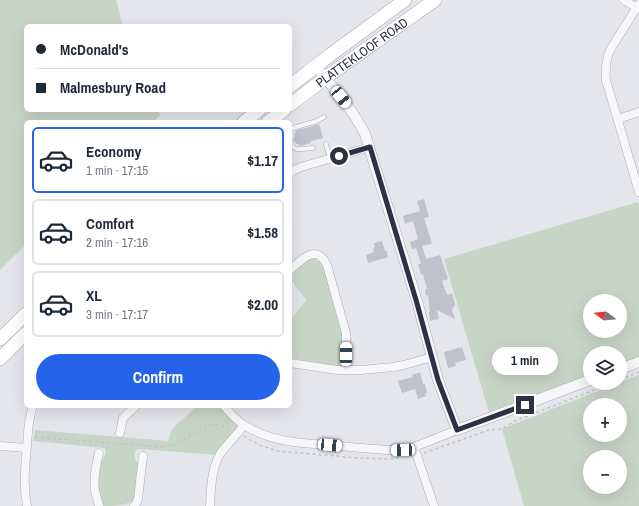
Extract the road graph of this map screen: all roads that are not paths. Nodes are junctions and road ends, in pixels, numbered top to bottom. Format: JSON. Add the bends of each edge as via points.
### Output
{"nodes":[{"id":1,"x":405,"y":0,"type":"edge"},
{"id":2,"x":435,"y":0,"type":"edge"},
{"id":3,"x":624,"y":0,"type":"edge"},
{"id":4,"x":638,"y":6,"type":"edge"},
{"id":5,"x":316,"y":66,"type":"junction"},
{"id":6,"x":325,"y":78,"type":"junction"},
{"id":7,"x":292,"y":84,"type":"edge"},
{"id":8,"x":292,"y":103,"type":"edge"},
{"id":9,"x":256,"y":112,"type":"edge"},
{"id":10,"x":281,"y":112,"type":"edge"},
{"id":11,"x":639,"y":112,"type":"edge"},
{"id":12,"x":324,"y":117,"type":"dead end"},
{"id":13,"x":246,"y":120,"type":"edge"},
{"id":14,"x":271,"y":120,"type":"edge"},
{"id":15,"x":618,"y":120,"type":"junction"},
{"id":16,"x":292,"y":129,"type":"edge"},
{"id":17,"x":326,"y":144,"type":"dead end"},
{"id":18,"x":292,"y":145,"type":"edge"},
{"id":19,"x":370,"y":147,"type":"junction"},
{"id":20,"x":312,"y":148,"type":"dead end"},
{"id":21,"x":330,"y":158,"type":"junction"},
{"id":22,"x":292,"y":172,"type":"edge"},
{"id":23,"x":639,"y":192,"type":"edge"},
{"id":24,"x":292,"y":268,"type":"edge"},
{"id":25,"x":24,"y":316,"type":"edge"},
{"id":26,"x":24,"y":335,"type":"edge"},
{"id":27,"x":0,"y":339,"type":"edge"},
{"id":28,"x":432,"y":357,"type":"junction"},
{"id":29,"x":0,"y":358,"type":"edge"},
{"id":30,"x":639,"y":362,"type":"edge"},
{"id":31,"x":292,"y":363,"type":"edge"},
{"id":32,"x":627,"y":366,"type":"edge"},
{"id":33,"x":346,"y":370,"type":"junction"},
{"id":34,"x":583,"y":383,"type":"edge"},
{"id":35,"x":32,"y":408,"type":"edge"},
{"id":36,"x":134,"y":408,"type":"edge"},
{"id":37,"x":226,"y":408,"type":"edge"},
{"id":38,"x":244,"y":425,"type":"junction"},
{"id":39,"x":457,"y":430,"type":"junction"},
{"id":40,"x":120,"y":433,"type":"dead end"},
{"id":41,"x":0,"y":446,"type":"edge"},
{"id":42,"x":414,"y":447,"type":"junction"},
{"id":43,"x":27,"y":448,"type":"junction"},
{"id":44,"x":99,"y":453,"type":"dead end"},
{"id":45,"x":143,"y":456,"type":"dead end"},
{"id":46,"x":27,"y":506,"type":"edge"},
{"id":47,"x":99,"y":506,"type":"edge"},
{"id":48,"x":134,"y":506,"type":"edge"},
{"id":49,"x":210,"y":506,"type":"edge"},
{"id":50,"x":434,"y":506,"type":"edge"}],
"edges":[{"from":1,"to":5,"type":"main road","name":"PLATTEKLOOF ROAD"},
{"from":2,"to":6,"type":"main road","name":"PLATTEKLOOF ROAD"},
{"from":3,"to":4,"type":"street"},
{"from":4,"to":15,"type":"street","via":[[610,50],[606,62],[606,80]]},
{"from":5,"to":6,"type":"street"},
{"from":5,"to":7,"type":"main road","name":"PLATTEKLOOF ROAD"},
{"from":6,"to":8,"type":"main road","name":"PLATTEKLOOF ROAD"},
{"from":6,"to":19,"type":"street","via":[[359,121]]},
{"from":9,"to":13,"type":"main road"},
{"from":10,"to":14,"type":"main road"},
{"from":11,"to":15,"type":"street"},
{"from":12,"to":16,"type":"lane"},
{"from":15,"to":23,"type":"street"},
{"from":17,"to":21,"type":"lane"},
{"from":18,"to":20,"type":"lane","via":[[293,148],[300,149]]},
{"from":19,"to":21,"type":"street"},
{"from":19,"to":28,"type":"street"},
{"from":21,"to":22,"type":"street"},
{"from":24,"to":33,"type":"street","via":[[309,254],[316,254],[324,259],[346,333]]},
{"from":25,"to":27,"type":"main road"},
{"from":26,"to":29,"type":"main road"},
{"from":28,"to":33,"type":"street","via":[[393,367]]},
{"from":28,"to":39,"type":"street"},
{"from":30,"to":32,"type":"street"},
{"from":31,"to":33,"type":"street"},
{"from":34,"to":39,"type":"street"},
{"from":35,"to":43,"type":"street"},
{"from":36,"to":40,"type":"street","via":[[123,418]]},
{"from":37,"to":38,"type":"street"},
{"from":38,"to":42,"type":"street","via":[[268,437],[291,442],[390,450]]},
{"from":38,"to":49,"type":"street","via":[[217,461],[212,476]]},
{"from":39,"to":42,"type":"street"},
{"from":41,"to":43,"type":"street"},
{"from":42,"to":50,"type":"street"},
{"from":43,"to":46,"type":"street","via":[[24,482]]},
{"from":44,"to":47,"type":"street","via":[[96,462],[95,491]]},
{"from":45,"to":48,"type":"street","via":[[138,499]]}]}
